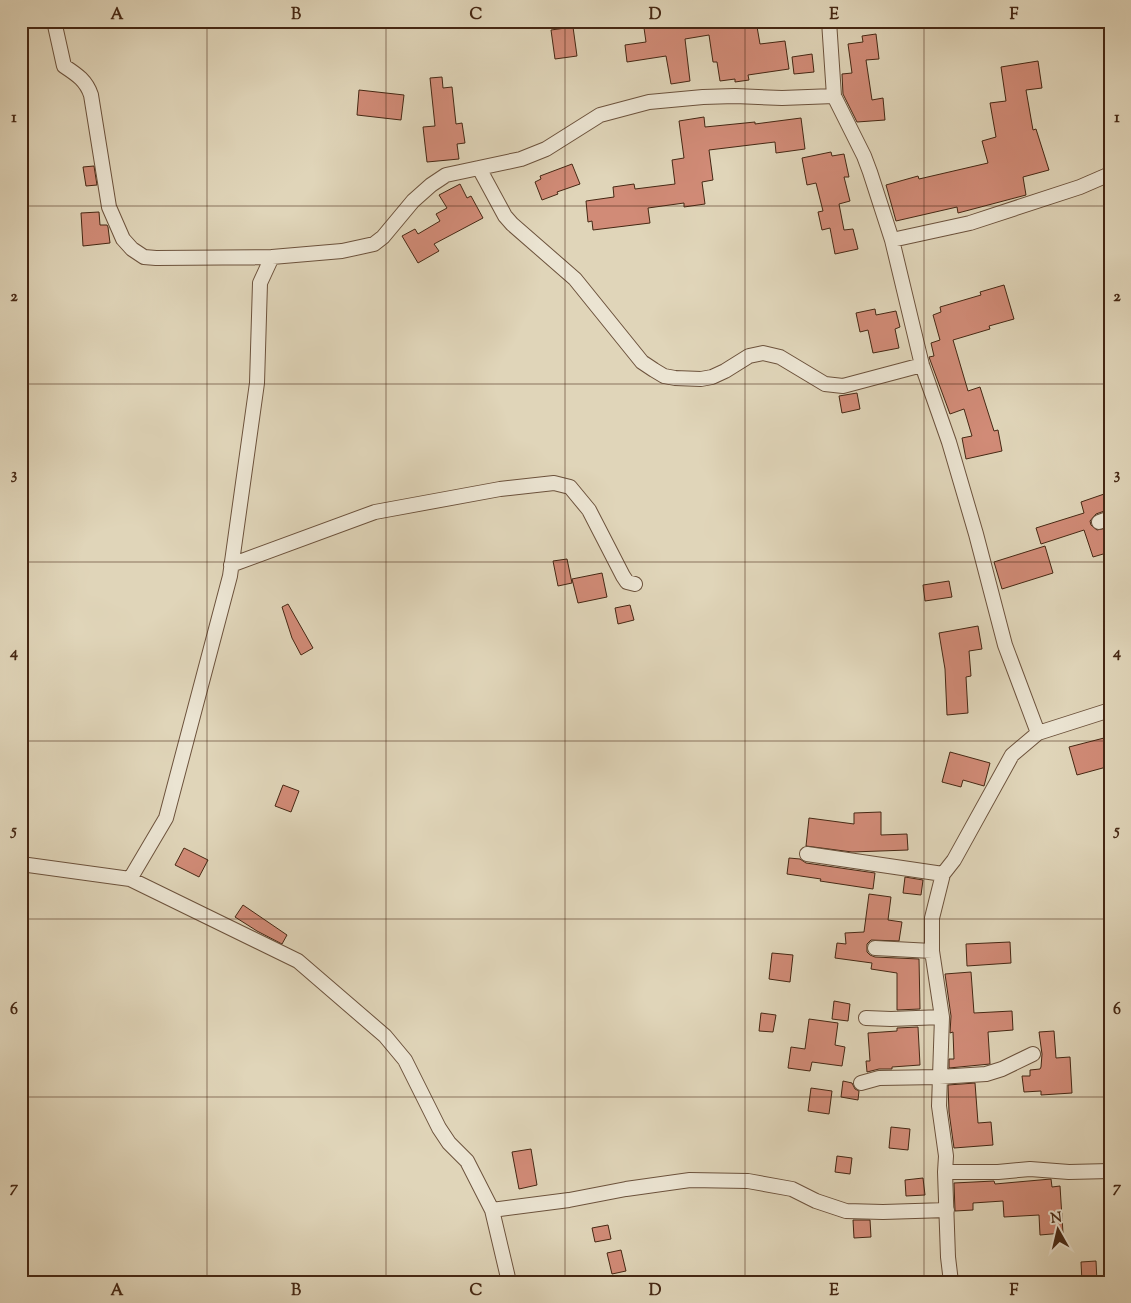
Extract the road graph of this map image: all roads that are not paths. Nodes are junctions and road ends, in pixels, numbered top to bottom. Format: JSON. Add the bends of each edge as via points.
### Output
{"nodes":[{"id":1,"x":54,"y":21,"type":"edge"},
{"id":2,"x":829,"y":21,"type":"edge"},
{"id":3,"x":834,"y":96,"type":"junction"},
{"id":4,"x":479,"y":168,"type":"junction"},
{"id":5,"x":1110,"y":174,"type":"edge"},
{"id":6,"x":892,"y":240,"type":"junction"},
{"id":7,"x":272,"y":257,"type":"junction"},
{"id":8,"x":922,"y":365,"type":"junction"},
{"id":9,"x":231,"y":565,"type":"junction"},
{"id":10,"x":635,"y":584,"type":"dead end"},
{"id":11,"x":1110,"y":710,"type":"edge"},
{"id":12,"x":1038,"y":733,"type":"junction"},
{"id":13,"x":808,"y":854,"type":"dead end"},
{"id":14,"x":21,"y":864,"type":"edge"},
{"id":15,"x":943,"y":874,"type":"junction"},
{"id":16,"x":130,"y":879,"type":"junction"},
{"id":17,"x":874,"y":948,"type":"dead end"},
{"id":18,"x":932,"y":950,"type":"junction"},
{"id":19,"x":942,"y":1017,"type":"junction"},
{"id":20,"x":866,"y":1018,"type":"dead end"},
{"id":21,"x":1033,"y":1054,"type":"dead end"},
{"id":22,"x":939,"y":1077,"type":"junction"},
{"id":23,"x":861,"y":1083,"type":"dead end"},
{"id":24,"x":1110,"y":1171,"type":"edge"},
{"id":25,"x":945,"y":1172,"type":"junction"},
{"id":26,"x":492,"y":1210,"type":"junction"},
{"id":27,"x":946,"y":1210,"type":"junction"},
{"id":28,"x":509,"y":1282,"type":"edge"},
{"id":29,"x":951,"y":1282,"type":"edge"}],
"edges":[{"from":1,"to":7,"type":"street","via":[[64,66],[83,80],[91,95],[107,198],[123,239],[144,257]]},
{"from":2,"to":3,"type":"street"},
{"from":3,"to":4,"type":"street","via":[[734,96],[649,102],[600,115],[546,149],[521,159]]},
{"from":3,"to":6,"type":"street","via":[[864,156]]},
{"from":4,"to":7,"type":"street","via":[[446,175],[431,185],[374,244],[342,251]]},
{"from":4,"to":8,"type":"street","via":[[512,224],[575,279],[642,362],[664,376],[712,377],[749,356],[763,353],[780,357],[834,386]]},
{"from":5,"to":6,"type":"street","via":[[970,223]]},
{"from":6,"to":8,"type":"street"},
{"from":7,"to":9,"type":"street","via":[[260,283],[257,382]]},
{"from":8,"to":12,"type":"street","via":[[949,442],[1005,646]]},
{"from":9,"to":10,"type":"street","via":[[375,512],[500,489],[554,483],[570,486],[589,510],[623,576],[627,582]]},
{"from":9,"to":16,"type":"street","via":[[166,818]]},
{"from":11,"to":12,"type":"street"},
{"from":12,"to":15,"type":"street","via":[[1012,755]]},
{"from":13,"to":15,"type":"street"},
{"from":14,"to":16,"type":"street"},
{"from":15,"to":18,"type":"street","via":[[932,918]]},
{"from":16,"to":26,"type":"street","via":[[298,960],[386,1036],[405,1060],[439,1128],[467,1161]]},
{"from":17,"to":18,"type":"street"},
{"from":18,"to":19,"type":"street"},
{"from":19,"to":20,"type":"street"},
{"from":19,"to":22,"type":"street"},
{"from":21,"to":22,"type":"street","via":[[986,1074]]},
{"from":22,"to":23,"type":"street","via":[[879,1078]]},
{"from":22,"to":25,"type":"street"},
{"from":24,"to":25,"type":"street"},
{"from":25,"to":27,"type":"street"},
{"from":26,"to":27,"type":"street","via":[[690,1180],[748,1181],[792,1189],[846,1211]]},
{"from":26,"to":28,"type":"street"},
{"from":27,"to":29,"type":"street"}]}
